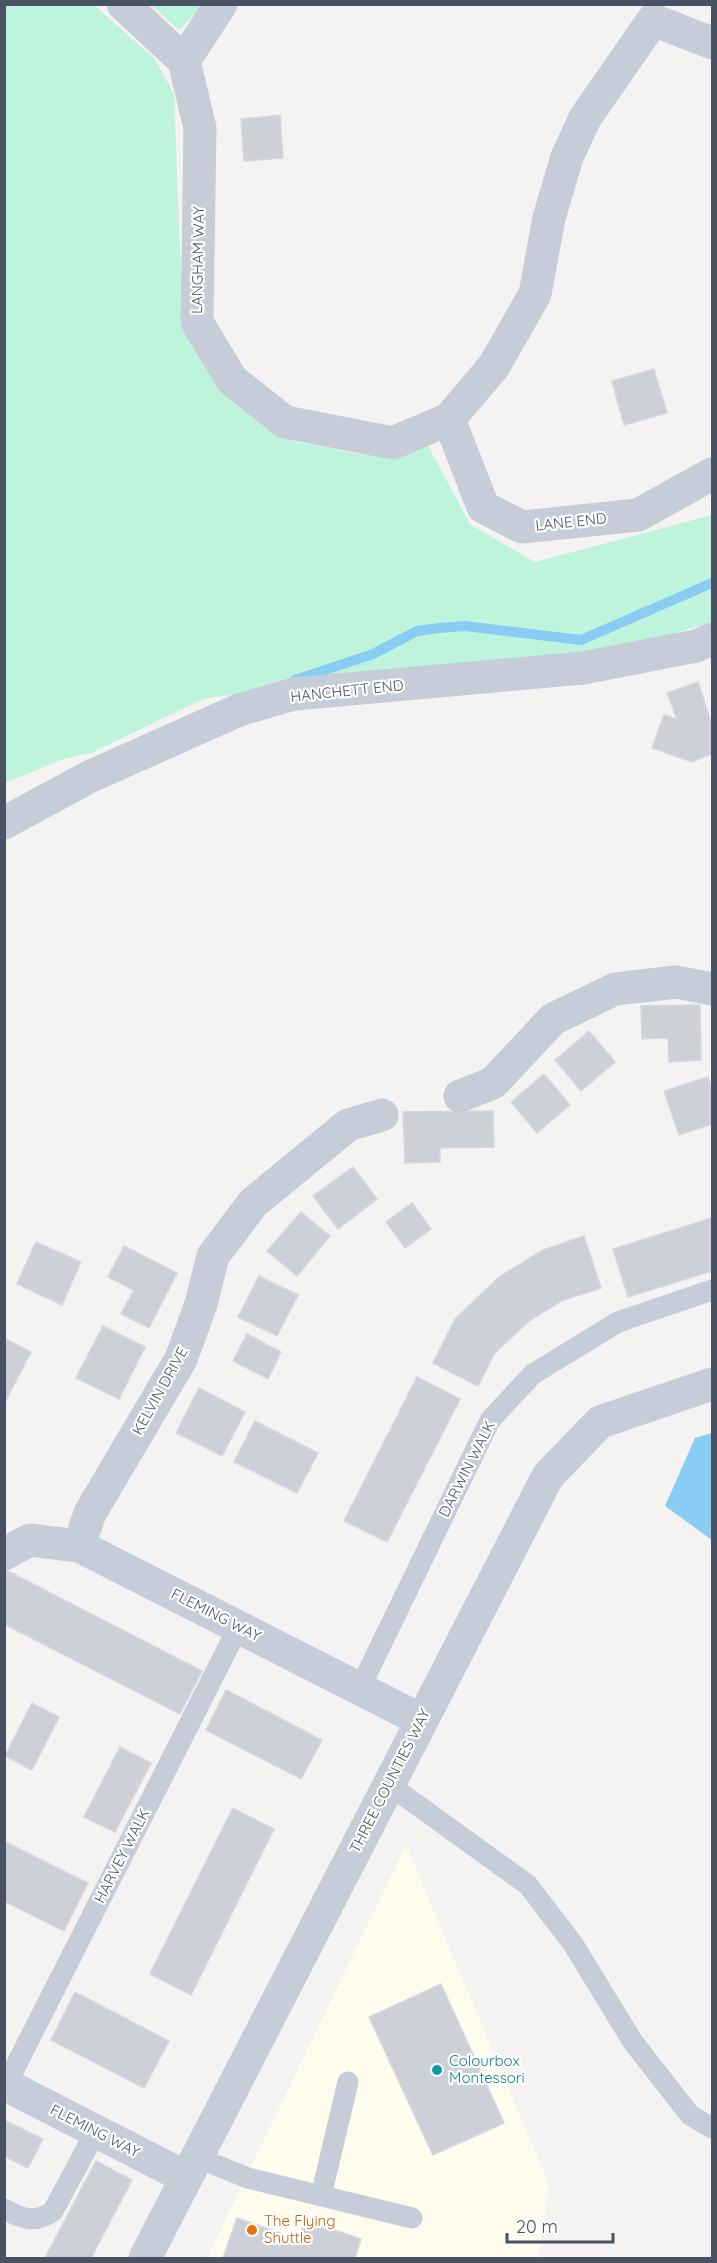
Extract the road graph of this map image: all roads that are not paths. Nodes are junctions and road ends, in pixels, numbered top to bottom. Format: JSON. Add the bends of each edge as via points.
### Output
{"nodes":[{"id":1,"x":123,"y":4,"type":"edge"},
{"id":2,"x":221,"y":4,"type":"edge"},
{"id":3,"x":648,"y":12,"type":"edge"},
{"id":4,"x":712,"y":43,"type":"edge"},
{"id":5,"x":184,"y":61,"type":"junction"},
{"id":6,"x":449,"y":419,"type":"junction"},
{"id":7,"x":712,"y":474,"type":"edge"},
{"id":8,"x":712,"y":639,"type":"edge"},
{"id":9,"x":4,"y":823,"type":"edge"},
{"id":10,"x":712,"y":989,"type":"edge"},
{"id":11,"x":460,"y":1096,"type":"dead end"},
{"id":12,"x":382,"y":1115,"type":"dead end"},
{"id":13,"x":712,"y":1290,"type":"edge"},
{"id":14,"x":712,"y":1384,"type":"edge"},
{"id":15,"x":79,"y":1546,"type":"junction"},
{"id":16,"x":4,"y":1554,"type":"edge"},
{"id":17,"x":239,"y":1626,"type":"junction"},
{"id":18,"x":360,"y":1688,"type":"junction"},
{"id":19,"x":421,"y":1720,"type":"junction"},
{"id":20,"x":388,"y":1784,"type":"junction"},
{"id":21,"x":348,"y":2082,"type":"dead end"},
{"id":22,"x":5,"y":2085,"type":"edge"},
{"id":23,"x":712,"y":2128,"type":"edge"},
{"id":24,"x":96,"y":2132,"type":"junction"},
{"id":25,"x":190,"y":2167,"type":"junction"},
{"id":26,"x":321,"y":2196,"type":"junction"},
{"id":27,"x":4,"y":2209,"type":"edge"},
{"id":28,"x":412,"y":2218,"type":"dead end"},
{"id":29,"x":145,"y":2259,"type":"edge"}],
"edges":[{"from":1,"to":5,"type":"street"},
{"from":2,"to":5,"type":"street"},
{"from":3,"to":4,"type":"street"},
{"from":3,"to":6,"type":"street","name":"LANGHAM WAY","via":[[567,157],[549,218],[535,294],[494,366]]},
{"from":5,"to":6,"type":"street","name":"LANGHAM WAY","via":[[200,128],[197,322],[232,380],[285,422],[393,443]]},
{"from":6,"to":7,"type":"street","name":"LANE END","via":[[483,507],[522,527],[638,515]]},
{"from":8,"to":9,"type":"street","name":"HANCHETT END","via":[[696,646],[583,668],[294,694],[238,710],[89,777]]},
{"from":10,"to":11,"type":"street","via":[[676,982],[615,989],[553,1019],[493,1083]]},
{"from":12,"to":15,"type":"street","name":"KELVIN DRIVE","via":[[348,1125],[253,1203],[213,1256],[181,1359],[90,1513]]},
{"from":13,"to":18,"type":"lane","name":"DARWIN WALK","via":[[618,1322],[533,1374],[490,1420]]},
{"from":14,"to":19,"type":"street","name":"THREE COUNTIES WAY","via":[[600,1422],[548,1476]]},
{"from":15,"to":16,"type":"street","name":"FLEMING WAY","via":[[30,1540]]},
{"from":15,"to":17,"type":"street","name":"FLEMING WAY"},
{"from":17,"to":18,"type":"street","name":"FLEMING WAY"},
{"from":17,"to":22,"type":"lane","name":"HARVEY WALK"},
{"from":18,"to":19,"type":"street","name":"FLEMING WAY"},
{"from":19,"to":20,"type":"street","name":"THREE COUNTIES WAY"},
{"from":20,"to":23,"type":"lane","via":[[528,1885],[573,1944],[633,2042],[690,2115]]},
{"from":20,"to":25,"type":"street","name":"THREE COUNTIES WAY"},
{"from":21,"to":26,"type":"lane"},
{"from":22,"to":24,"type":"street","name":"FLEMING WAY"},
{"from":24,"to":25,"type":"street","name":"FLEMING WAY"},
{"from":24,"to":27,"type":"lane","via":[[53,2211],[32,2220]]},
{"from":25,"to":26,"type":"lane"},
{"from":25,"to":29,"type":"street","name":"THREE COUNTIES WAY"},
{"from":26,"to":28,"type":"lane"}]}
